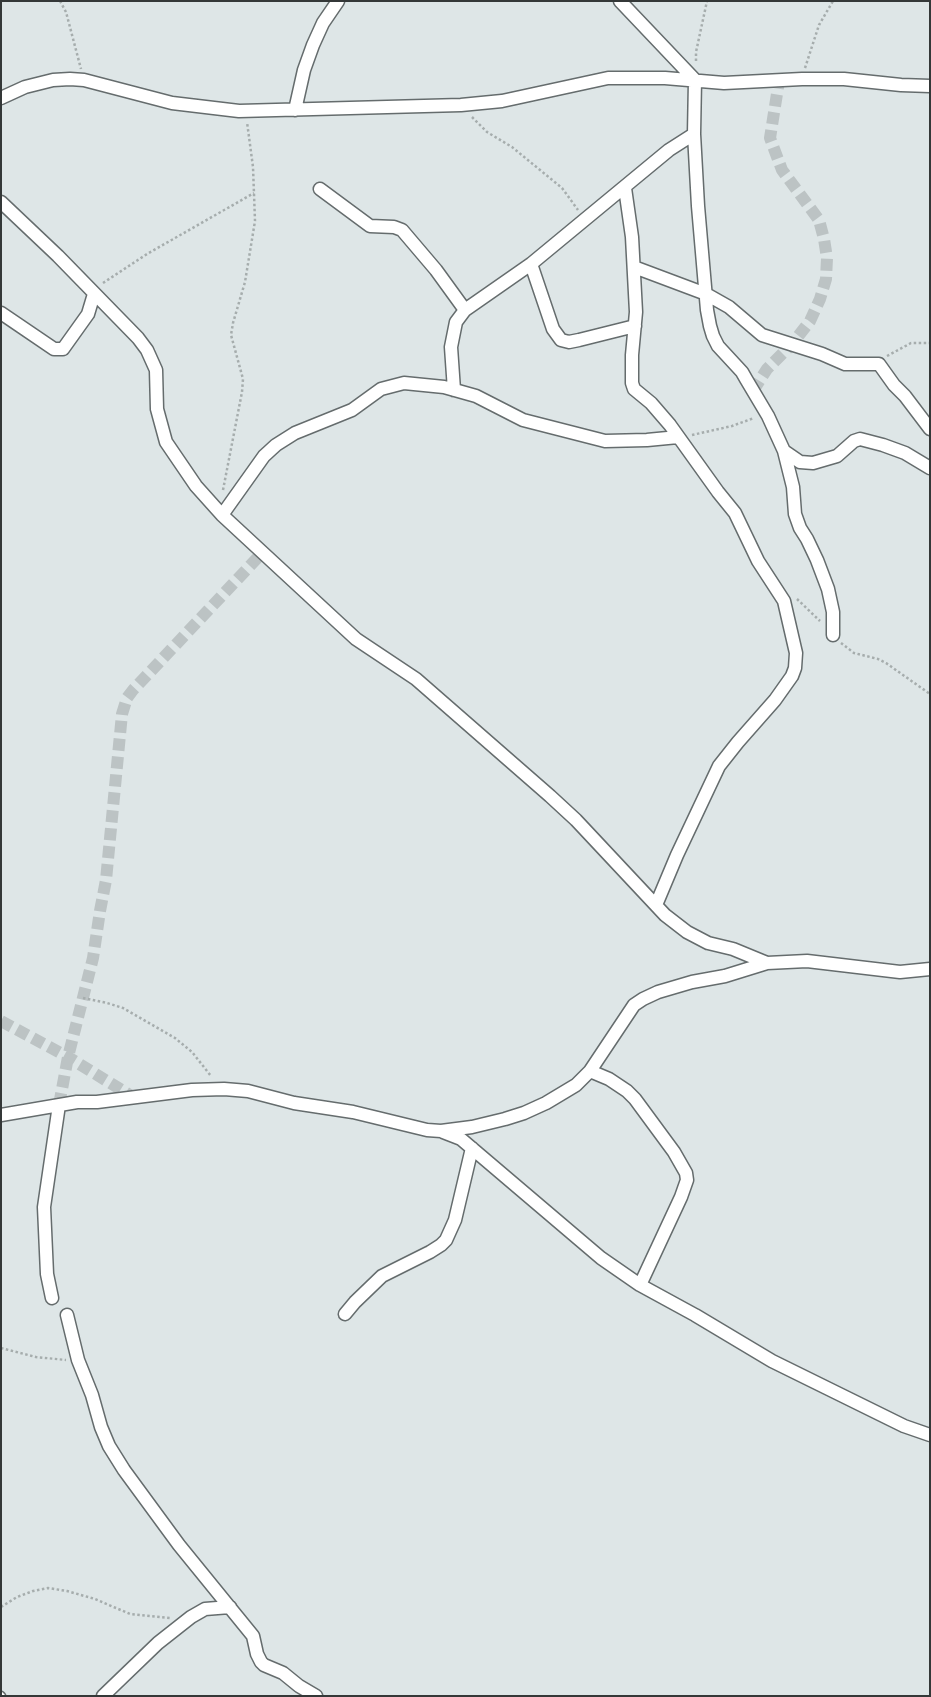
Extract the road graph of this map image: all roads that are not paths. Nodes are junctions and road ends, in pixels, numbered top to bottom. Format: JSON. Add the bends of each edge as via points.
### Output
{"nodes":[{"id":1,"x":338,"y":1,"type":"edge"},
{"id":2,"x":620,"y":1,"type":"edge"},
{"id":3,"x":695,"y":80,"type":"junction"},
{"id":4,"x":930,"y":86,"type":"edge"},
{"id":5,"x":1,"y":98,"type":"edge"},
{"id":6,"x":295,"y":110,"type":"junction"},
{"id":7,"x":694,"y":134,"type":"junction"},
{"id":8,"x":625,"y":188,"type":"junction"},
{"id":9,"x":320,"y":189,"type":"dead end"},
{"id":10,"x":1,"y":202,"type":"edge"},
{"id":11,"x":530,"y":264,"type":"junction"},
{"id":12,"x":634,"y":267,"type":"junction"},
{"id":13,"x":93,"y":293,"type":"junction"},
{"id":14,"x":706,"y":294,"type":"junction"},
{"id":15,"x":465,"y":310,"type":"junction"},
{"id":16,"x":1,"y":313,"type":"edge"},
{"id":17,"x":635,"y":326,"type":"junction"},
{"id":18,"x":454,"y":390,"type":"junction"},
{"id":19,"x":930,"y":428,"type":"edge"},
{"id":20,"x":678,"y":437,"type":"junction"},
{"id":21,"x":784,"y":451,"type":"junction"},
{"id":22,"x":930,"y":468,"type":"edge"},
{"id":23,"x":224,"y":512,"type":"junction"},
{"id":24,"x":832,"y":635,"type":"dead end"},
{"id":25,"x":656,"y":905,"type":"junction"},
{"id":26,"x":767,"y":963,"type":"junction"},
{"id":27,"x":930,"y":969,"type":"edge"},
{"id":28,"x":590,"y":1071,"type":"junction"},
{"id":29,"x":59,"y":1105,"type":"junction"},
{"id":30,"x":1,"y":1115,"type":"edge"},
{"id":31,"x":441,"y":1131,"type":"junction"},
{"id":32,"x":472,"y":1148,"type":"junction"},
{"id":33,"x":640,"y":1285,"type":"junction"},
{"id":34,"x":52,"y":1298,"type":"dead end"},
{"id":35,"x":345,"y":1314,"type":"dead end"},
{"id":36,"x":66,"y":1315,"type":"dead end"},
{"id":37,"x":930,"y":1435,"type":"edge"},
{"id":38,"x":230,"y":1607,"type":"junction"},
{"id":39,"x":103,"y":1696,"type":"edge"},
{"id":40,"x":316,"y":1696,"type":"edge"}],
"edges":[{"from":1,"to":6,"type":"street","via":[[313,45]]},
{"from":2,"to":3,"type":"street"},
{"from":3,"to":4,"type":"street","via":[[724,83],[844,79]]},
{"from":3,"to":6,"type":"street","via":[[608,78],[522,97],[461,106]]},
{"from":3,"to":7,"type":"street"},
{"from":5,"to":6,"type":"street","via":[[25,87],[62,79],[84,80],[172,103],[246,111]]},
{"from":7,"to":8,"type":"street","via":[[669,150]]},
{"from":7,"to":14,"type":"street"},
{"from":8,"to":11,"type":"street"},
{"from":8,"to":12,"type":"street"},
{"from":9,"to":15,"type":"street","via":[[370,226],[394,226],[402,230]]},
{"from":10,"to":13,"type":"street"},
{"from":11,"to":15,"type":"street"},
{"from":11,"to":17,"type":"street","via":[[560,340],[580,340]]},
{"from":12,"to":14,"type":"street"},
{"from":12,"to":17,"type":"street"},
{"from":13,"to":16,"type":"street","via":[[88,314],[63,349],[54,349]]},
{"from":13,"to":23,"type":"street","via":[[146,350],[156,370],[157,409],[166,442],[196,486]]},
{"from":14,"to":19,"type":"street","via":[[729,307],[762,335],[845,364],[879,364]]},
{"from":14,"to":21,"type":"street","via":[[713,336],[742,372]]},
{"from":15,"to":18,"type":"street","via":[[456,322],[451,347]]},
{"from":17,"to":20,"type":"street","via":[[634,389],[651,403]]},
{"from":18,"to":20,"type":"street","via":[[476,396],[523,420],[575,434],[613,441]]},
{"from":18,"to":23,"type":"street","via":[[404,383],[381,389],[352,410],[295,433],[264,456]]},
{"from":20,"to":25,"type":"street","via":[[735,513],[758,561],[779,592],[796,653],[795,668],[781,692],[719,766]]},
{"from":21,"to":22,"type":"street","via":[[800,462],[813,463],[837,456],[854,441],[860,440],[905,453]]},
{"from":21,"to":24,"type":"street","via":[[793,487],[795,514],[828,589],[833,612]]},
{"from":23,"to":25,"type":"street","via":[[356,639],[416,679],[550,796]]},
{"from":25,"to":26,"type":"street","via":[[677,925],[708,943]]},
{"from":26,"to":27,"type":"street","via":[[807,961],[900,972]]},
{"from":26,"to":28,"type":"street","via":[[669,988],[638,1002]]},
{"from":28,"to":31,"type":"street","via":[[566,1091],[524,1113],[472,1127]]},
{"from":28,"to":33,"type":"street","via":[[609,1079],[635,1098],[686,1173],[681,1197]]},
{"from":29,"to":30,"type":"street"},
{"from":29,"to":31,"type":"street","via":[[167,1092],[224,1089],[248,1091]]},
{"from":29,"to":34,"type":"street","via":[[44,1207],[47,1274]]},
{"from":31,"to":32,"type":"street","via":[[461,1139]]},
{"from":32,"to":33,"type":"street","via":[[587,1246]]},
{"from":32,"to":35,"type":"street","via":[[455,1220],[446,1240],[430,1252],[382,1276]]},
{"from":33,"to":37,"type":"street","via":[[772,1361],[895,1422]]},
{"from":36,"to":38,"type":"street","via":[[78,1360],[109,1446],[160,1520]]},
{"from":38,"to":39,"type":"street","via":[[204,1608],[191,1617],[158,1643]]},
{"from":38,"to":40,"type":"street","via":[[253,1636],[261,1662]]}]}
